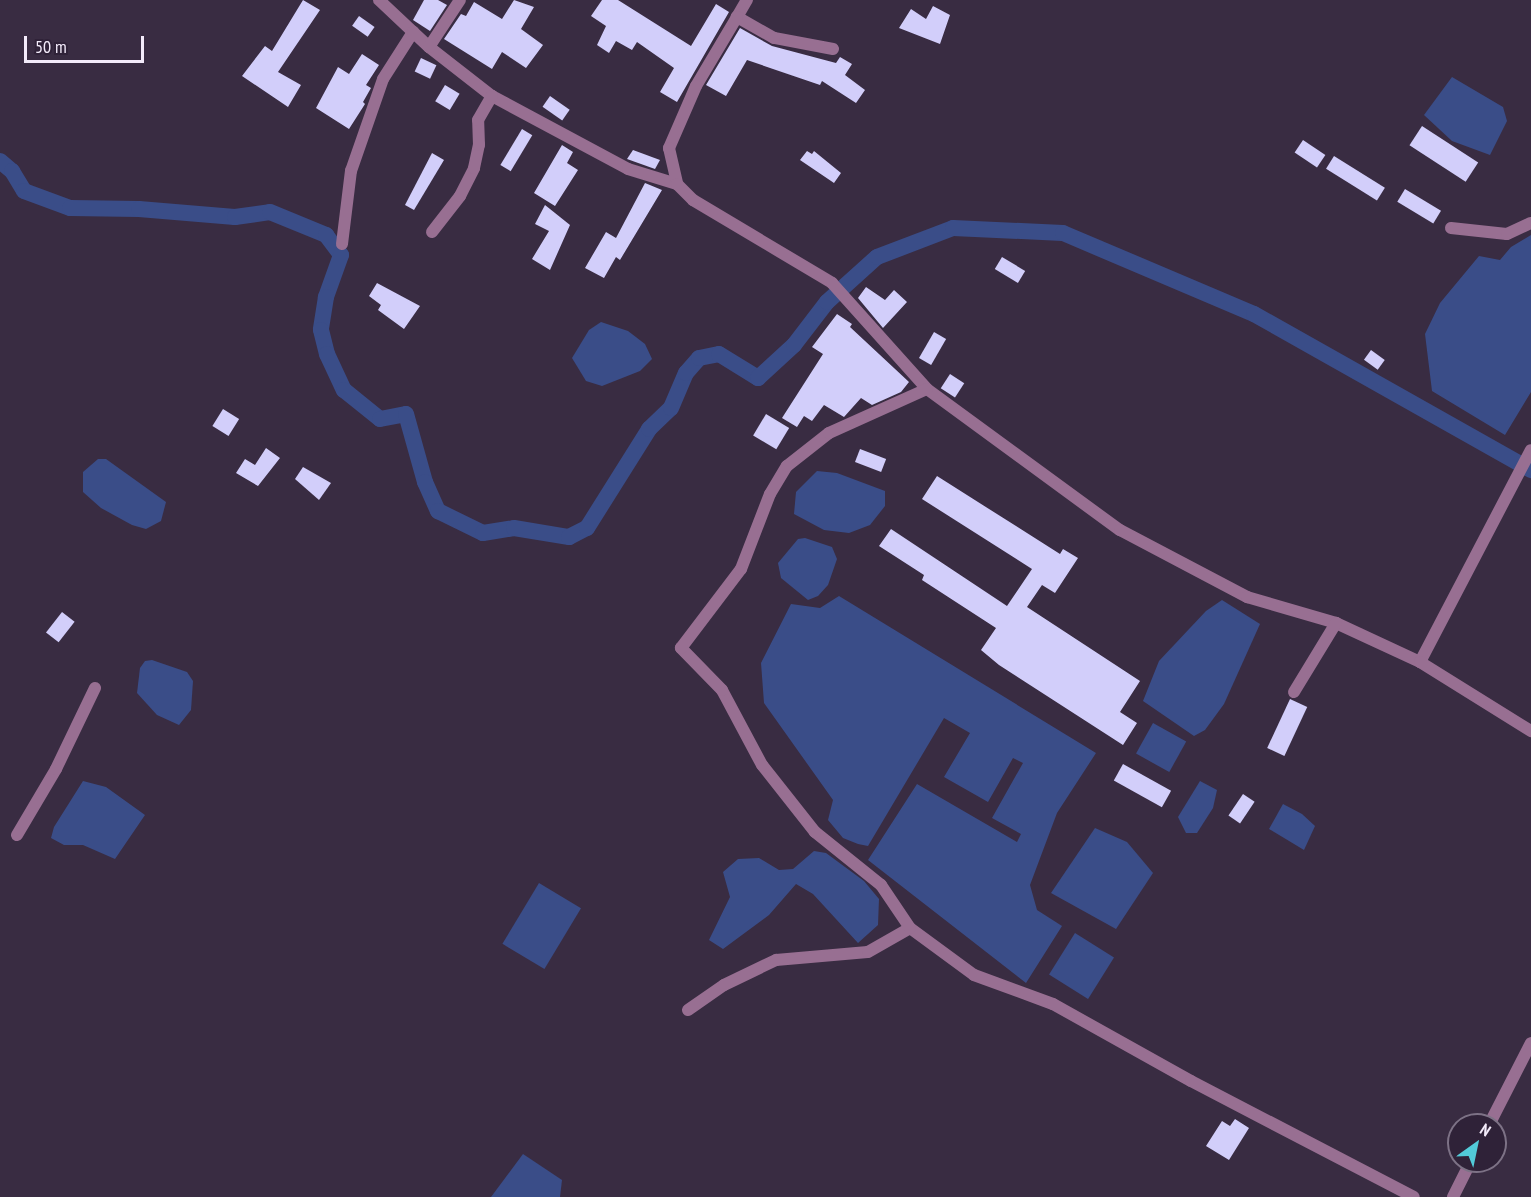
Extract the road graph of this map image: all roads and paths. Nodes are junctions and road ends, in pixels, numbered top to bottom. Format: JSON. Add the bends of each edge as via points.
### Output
{"nodes":[{"id":1,"x":379,"y":0,"type":"edge"},
{"id":2,"x":460,"y":0,"type":"edge"},
{"id":3,"x":747,"y":0,"type":"edge"},
{"id":4,"x":737,"y":17,"type":"junction"},
{"id":5,"x":413,"y":32,"type":"junction"},
{"id":6,"x":429,"y":47,"type":"junction"},
{"id":7,"x":832,"y":49,"type":"dead end"},
{"id":8,"x":492,"y":96,"type":"junction"},
{"id":9,"x":677,"y":184,"type":"junction"},
{"id":10,"x":1531,"y":223,"type":"edge"},
{"id":11,"x":1451,"y":228,"type":"dead end"},
{"id":12,"x":432,"y":232,"type":"dead end"},
{"id":13,"x":342,"y":244,"type":"dead end"},
{"id":14,"x":927,"y":388,"type":"junction"},
{"id":15,"x":1530,"y":452,"type":"edge"},
{"id":16,"x":1336,"y":623,"type":"junction"},
{"id":17,"x":1420,"y":662,"type":"junction"},
{"id":18,"x":95,"y":688,"type":"dead end"},
{"id":19,"x":1294,"y":692,"type":"dead end"},
{"id":20,"x":1531,"y":731,"type":"edge"},
{"id":21,"x":17,"y":835,"type":"dead end"},
{"id":22,"x":910,"y":928,"type":"junction"},
{"id":23,"x":688,"y":1010,"type":"dead end"},
{"id":24,"x":1531,"y":1043,"type":"edge"},
{"id":25,"x":1496,"y":1113,"type":"edge"},
{"id":26,"x":1465,"y":1173,"type":"edge"},
{"id":27,"x":1414,"y":1197,"type":"edge"},
{"id":28,"x":1453,"y":1197,"type":"edge"}],
"edges":[{"from":1,"to":5,"type":"street"},
{"from":2,"to":6,"type":"street"},
{"from":3,"to":4,"type":"street"},
{"from":4,"to":7,"type":"street","via":[[774,38]]},
{"from":4,"to":9,"type":"street","via":[[696,86],[669,148]]},
{"from":5,"to":6,"type":"street"},
{"from":5,"to":13,"type":"street","via":[[383,79],[351,171]]},
{"from":6,"to":8,"type":"street"},
{"from":8,"to":9,"type":"street","via":[[628,169]]},
{"from":8,"to":12,"type":"street","via":[[478,120],[479,145],[474,168],[460,196]]},
{"from":9,"to":14,"type":"street","via":[[702,206],[780,248],[832,283]]},
{"from":10,"to":11,"type":"street","via":[[1507,234]]},
{"from":14,"to":16,"type":"street","via":[[1120,530],[1247,597]]},
{"from":14,"to":22,"type":"street","via":[[829,433],[787,466],[770,494],[741,570],[681,648],[722,690],[762,765],[815,832],[881,885]]},
{"from":15,"to":17,"type":"street"},
{"from":16,"to":17,"type":"street"},
{"from":16,"to":19,"type":"street"},
{"from":17,"to":20,"type":"street"},
{"from":18,"to":21,"type":"street","via":[[56,769]]},
{"from":22,"to":23,"type":"street","via":[[868,952],[777,960],[723,985]]},
{"from":22,"to":27,"type":"street","via":[[974,975],[1053,1004]]},
{"from":24,"to":25,"type":"street"},
{"from":26,"to":28,"type":"street"}]}
